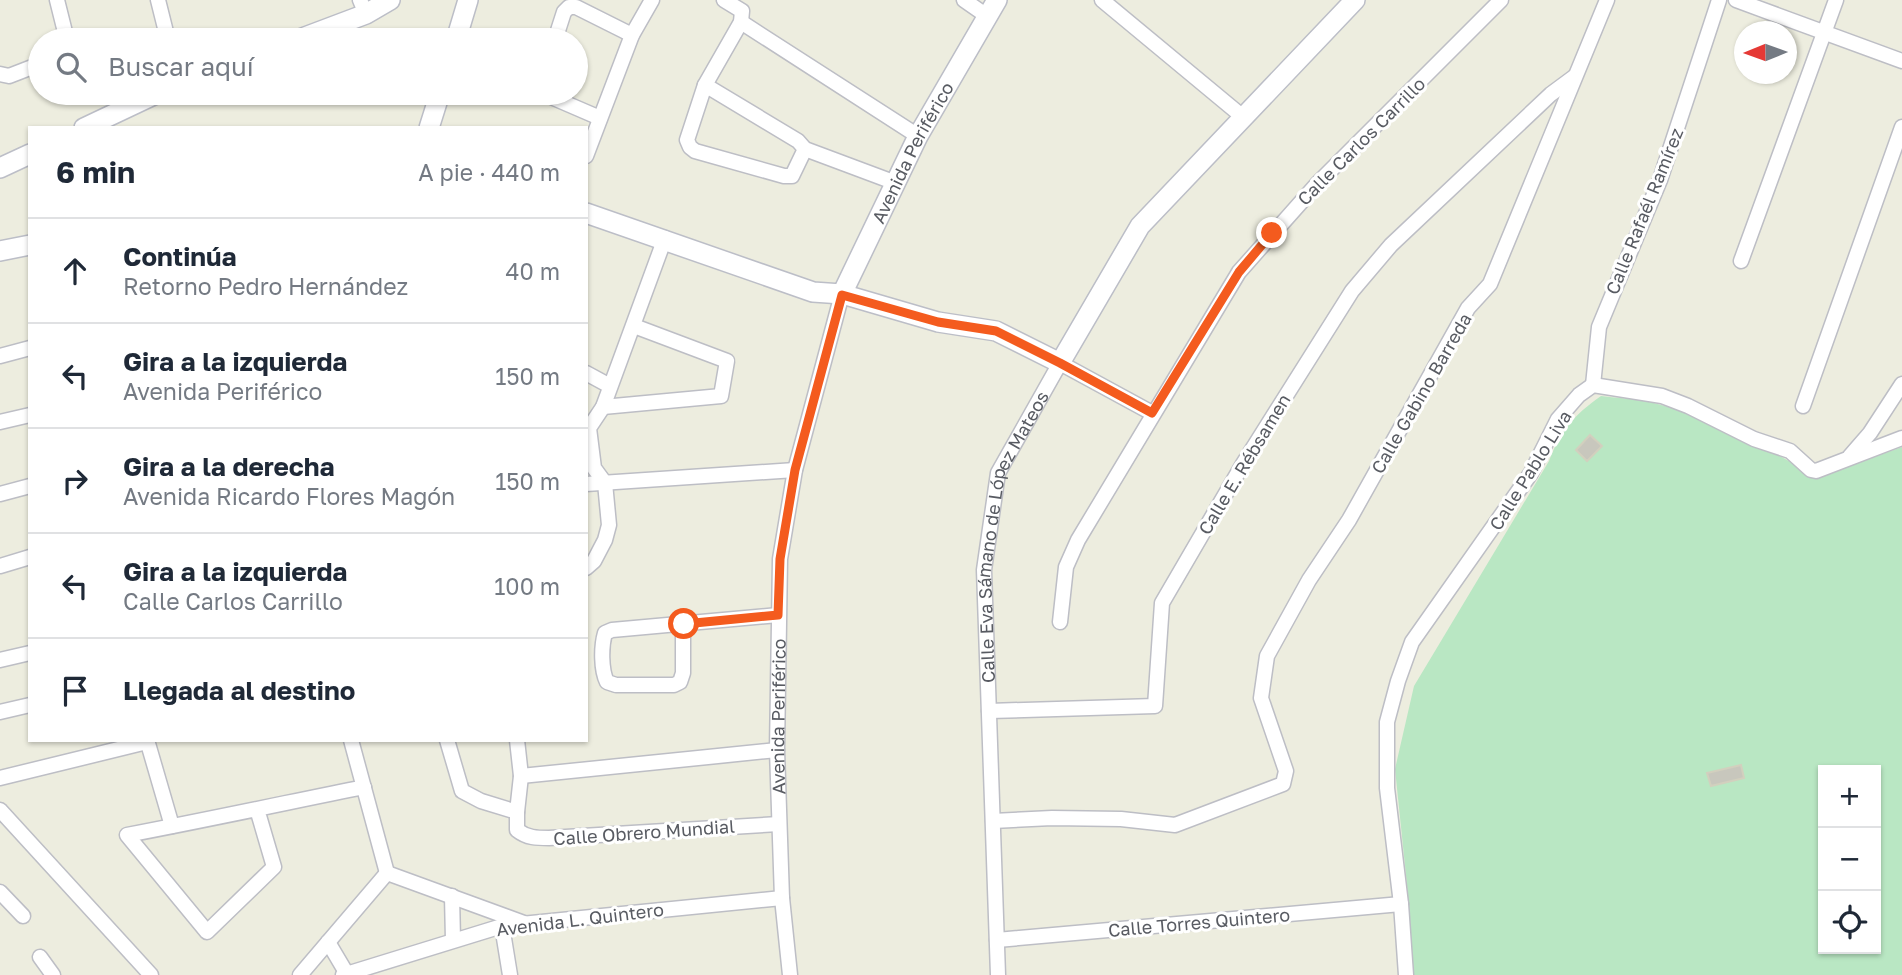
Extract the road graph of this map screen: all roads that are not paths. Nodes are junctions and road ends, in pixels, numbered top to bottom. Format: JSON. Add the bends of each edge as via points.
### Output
{"nodes":[{"id":1,"x":57,"y":0,"type":"edge"},
{"id":2,"x":158,"y":0,"type":"edge"},
{"id":3,"x":390,"y":0,"type":"edge"},
{"id":4,"x":453,"y":0,"type":"edge"},
{"id":5,"x":468,"y":0,"type":"edge"},
{"id":6,"x":652,"y":0,"type":"edge"},
{"id":7,"x":724,"y":0,"type":"edge"},
{"id":8,"x":964,"y":0,"type":"edge"},
{"id":9,"x":1102,"y":0,"type":"edge"},
{"id":10,"x":1355,"y":0,"type":"edge"},
{"id":11,"x":1501,"y":0,"type":"edge"},
{"id":12,"x":1607,"y":0,"type":"edge"},
{"id":13,"x":1719,"y":0,"type":"edge"},
{"id":14,"x":1736,"y":0,"type":"edge"},
{"id":15,"x":1836,"y":0,"type":"edge"},
{"id":16,"x":363,"y":7,"type":"edge"},
{"id":17,"x":992,"y":8,"type":"edge"},
{"id":18,"x":741,"y":22,"type":"junction"},
{"id":19,"x":64,"y":28,"type":"edge"},
{"id":20,"x":165,"y":28,"type":"edge"},
{"id":21,"x":321,"y":28,"type":"edge"},
{"id":22,"x":457,"y":28,"type":"edge"},
{"id":23,"x":459,"y":28,"type":"edge"},
{"id":24,"x":559,"y":28,"type":"edge"},
{"id":25,"x":1825,"y":31,"type":"junction"},
{"id":26,"x":632,"y":35,"type":"junction"},
{"id":27,"x":1902,"y":61,"type":"edge"},
{"id":28,"x":28,"y":69,"type":"edge"},
{"id":29,"x":0,"y":74,"type":"edge"},
{"id":30,"x":1575,"y":76,"type":"junction"},
{"id":31,"x":705,"y":85,"type":"junction"},
{"id":32,"x":133,"y":105,"type":"edge"},
{"id":33,"x":436,"y":105,"type":"edge"},
{"id":34,"x":570,"y":105,"type":"edge"},
{"id":35,"x":1243,"y":117,"type":"junction"},
{"id":36,"x":600,"y":118,"type":"junction"},
{"id":37,"x":88,"y":126,"type":"edge"},
{"id":38,"x":430,"y":126,"type":"edge"},
{"id":39,"x":1902,"y":127,"type":"edge"},
{"id":40,"x":918,"y":136,"type":"junction"},
{"id":41,"x":805,"y":149,"type":"junction"},
{"id":42,"x":588,"y":151,"type":"edge"},
{"id":43,"x":28,"y":155,"type":"edge"},
{"id":44,"x":0,"y":168,"type":"edge"},
{"id":45,"x":896,"y":183,"type":"junction"},
{"id":46,"x":588,"y":213,"type":"edge"},
{"id":47,"x":665,"y":239,"type":"junction"},
{"id":48,"x":28,"y":245,"type":"edge"},
{"id":49,"x":0,"y":251,"type":"edge"},
{"id":50,"x":1741,"y":261,"type":"dead end"},
{"id":51,"x":842,"y":295,"type":"junction"},
{"id":52,"x":634,"y":326,"type":"junction"},
{"id":53,"x":28,"y":349,"type":"edge"},
{"id":54,"x":0,"y":356,"type":"edge"},
{"id":55,"x":1060,"y":363,"type":"junction"},
{"id":56,"x":588,"y":374,"type":"edge"},
{"id":57,"x":1902,"y":384,"type":"edge"},
{"id":58,"x":1593,"y":385,"type":"junction"},
{"id":59,"x":610,"y":386,"type":"junction"},
{"id":60,"x":1803,"y":406,"type":"dead end"},
{"id":61,"x":603,"y":407,"type":"junction"},
{"id":62,"x":1152,"y":413,"type":"junction"},
{"id":63,"x":28,"y":415,"type":"edge"},
{"id":64,"x":0,"y":422,"type":"edge"},
{"id":65,"x":1902,"y":438,"type":"edge"},
{"id":66,"x":1849,"y":457,"type":"junction"},
{"id":67,"x":795,"y":470,"type":"junction"},
{"id":68,"x":605,"y":483,"type":"junction"},
{"id":69,"x":588,"y":484,"type":"edge"},
{"id":70,"x":28,"y":487,"type":"edge"},
{"id":71,"x":0,"y":494,"type":"edge"},
{"id":72,"x":28,"y":558,"type":"edge"},
{"id":73,"x":0,"y":566,"type":"edge"},
{"id":74,"x":588,"y":566,"type":"edge"},
{"id":75,"x":778,"y":615,"type":"junction"},
{"id":76,"x":1060,"y":622,"type":"dead end"},
{"id":77,"x":684,"y":624,"type":"junction"},
{"id":78,"x":28,"y":653,"type":"edge"},
{"id":79,"x":0,"y":660,"type":"edge"},
{"id":80,"x":28,"y":705,"type":"edge"},
{"id":81,"x":989,"y":711,"type":"junction"},
{"id":82,"x":0,"y":712,"type":"edge"},
{"id":83,"x":143,"y":742,"type":"edge"},
{"id":84,"x":147,"y":742,"type":"edge"},
{"id":85,"x":352,"y":742,"type":"edge"},
{"id":86,"x":448,"y":742,"type":"edge"},
{"id":87,"x":517,"y":742,"type":"edge"},
{"id":88,"x":777,"y":750,"type":"junction"},
{"id":89,"x":521,"y":776,"type":"junction"},
{"id":90,"x":0,"y":778,"type":"edge"},
{"id":91,"x":364,"y":787,"type":"junction"},
{"id":92,"x":257,"y":808,"type":"junction"},
{"id":93,"x":0,"y":810,"type":"edge"},
{"id":94,"x":517,"y":812,"type":"junction"},
{"id":95,"x":993,"y":821,"type":"junction"},
{"id":96,"x":779,"y":824,"type":"junction"},
{"id":97,"x":172,"y":826,"type":"junction"},
{"id":98,"x":387,"y":873,"type":"junction"},
{"id":99,"x":0,"y":892,"type":"edge"},
{"id":100,"x":452,"y":897,"type":"junction"},
{"id":101,"x":782,"y":898,"type":"junction"},
{"id":102,"x":1401,"y":904,"type":"junction"},
{"id":103,"x":23,"y":916,"type":"dead end"},
{"id":104,"x":525,"y":923,"type":"junction"},
{"id":105,"x":502,"y":926,"type":"junction"},
{"id":106,"x":453,"y":940,"type":"junction"},
{"id":107,"x":998,"y":940,"type":"junction"},
{"id":108,"x":328,"y":942,"type":"junction"},
{"id":109,"x":40,"y":957,"type":"dead end"},
{"id":110,"x":150,"y":974,"type":"edge"},
{"id":111,"x":345,"y":974,"type":"edge"},
{"id":112,"x":53,"y":975,"type":"edge"},
{"id":113,"x":300,"y":975,"type":"edge"},
{"id":114,"x":510,"y":975,"type":"edge"},
{"id":115,"x":790,"y":975,"type":"edge"},
{"id":116,"x":999,"y":975,"type":"edge"},
{"id":117,"x":1406,"y":975,"type":"edge"}],
"edges":[{"from":1,"to":19,"type":"street"},
{"from":2,"to":20,"type":"street"},
{"from":3,"to":16,"type":"street"},
{"from":4,"to":22,"type":"street"},
{"from":5,"to":23,"type":"street"},
{"from":6,"to":26,"type":"street"},
{"from":7,"to":18,"type":"street","via":[[743,11]]},
{"from":8,"to":17,"type":"street"},
{"from":9,"to":35,"type":"street"},
{"from":10,"to":35,"type":"street","name":"Calle Eva Sámano de López Mateos"},
{"from":11,"to":62,"type":"street","name":"Calle Carlos Carrillo","via":[[1318,183],[1247,262]]},
{"from":12,"to":30,"type":"street","name":"Calle Gabino Barreda"},
{"from":13,"to":58,"type":"street","name":"Calle Rafaél Ramírez","via":[[1660,180],[1603,316]]},
{"from":14,"to":25,"type":"street"},
{"from":15,"to":25,"type":"street"},
{"from":16,"to":21,"type":"street"},
{"from":17,"to":40,"type":"street","name":"Avenida Periférico"},
{"from":18,"to":31,"type":"street"},
{"from":18,"to":40,"type":"street"},
{"from":24,"to":26,"type":"street","via":[[564,12],[576,7]]},
{"from":25,"to":27,"type":"street"},
{"from":25,"to":50,"type":"street"},
{"from":26,"to":36,"type":"street"},
{"from":28,"to":29,"type":"street","via":[[9,76]]},
{"from":30,"to":81,"type":"street","name":"Calle E. Rébsamen","via":[[1391,245],[1352,291],[1161,603],[1155,706]]},
{"from":30,"to":95,"type":"street","name":"Calle Gabino Barreda","via":[[1490,284],[1468,308],[1267,656],[1261,698],[1286,771],[1283,784],[1175,825],[1121,819]]},
{"from":31,"to":41,"type":"street"},
{"from":31,"to":41,"type":"street","via":[[687,140],[695,151],[792,176]]},
{"from":32,"to":37,"type":"street"},
{"from":33,"to":38,"type":"street"},
{"from":34,"to":36,"type":"street"},
{"from":35,"to":55,"type":"street","name":"Calle Eva Sámano de López Mateos","via":[[1140,226]]},
{"from":36,"to":42,"type":"street"},
{"from":39,"to":60,"type":"street"},
{"from":40,"to":45,"type":"street","name":"Avenida Periférico"},
{"from":41,"to":45,"type":"street"},
{"from":43,"to":44,"type":"street"},
{"from":45,"to":51,"type":"street","name":"Avenida Periférico"},
{"from":46,"to":47,"type":"street"},
{"from":47,"to":51,"type":"street","via":[[813,292]]},
{"from":47,"to":52,"type":"street"},
{"from":48,"to":49,"type":"street"},
{"from":51,"to":55,"type":"street","via":[[938,322],[996,331]]},
{"from":51,"to":67,"type":"street","name":"Avenida Periférico"},
{"from":52,"to":59,"type":"street"},
{"from":52,"to":61,"type":"street","via":[[727,361],[721,396]]},
{"from":53,"to":54,"type":"street"},
{"from":55,"to":62,"type":"street"},
{"from":55,"to":81,"type":"street","name":"Calle Eva Sámano de López Mateos","via":[[998,474],[984,570]]},
{"from":56,"to":59,"type":"street"},
{"from":57,"to":66,"type":"street"},
{"from":58,"to":66,"type":"street","via":[[1662,396],[1688,406],[1754,439],[1790,451],[1811,470]]},
{"from":58,"to":102,"type":"street","name":"Calle Pablo Liva","via":[[1558,419],[1531,473],[1412,642],[1387,723],[1387,788]]},
{"from":59,"to":61,"type":"street"},
{"from":61,"to":68,"type":"street","via":[[589,428],[594,468]]},
{"from":62,"to":76,"type":"street","name":"Calle Carlos Carrillo","via":[[1066,567]]},
{"from":63,"to":64,"type":"street"},
{"from":65,"to":66,"type":"street"},
{"from":67,"to":68,"type":"street"},
{"from":67,"to":75,"type":"street","name":"Avenida Periférico","via":[[780,559]]},
{"from":68,"to":69,"type":"street"},
{"from":68,"to":74,"type":"street","via":[[609,525]]},
{"from":70,"to":71,"type":"street"},
{"from":72,"to":73,"type":"street"},
{"from":75,"to":77,"type":"street"},
{"from":75,"to":88,"type":"street","name":"Avenida Periférico"},
{"from":77,"to":77,"type":"street","via":[[605,633],[607,682],[680,682]]},
{"from":78,"to":79,"type":"street"},
{"from":80,"to":82,"type":"street"},
{"from":81,"to":95,"type":"street","name":"Calle Eva Sámano de López Mateos"},
{"from":83,"to":90,"type":"street"},
{"from":84,"to":97,"type":"street"},
{"from":85,"to":91,"type":"street"},
{"from":86,"to":94,"type":"street","via":[[462,791]]},
{"from":87,"to":89,"type":"street","name":"Calle Obrero Mundial"},
{"from":88,"to":89,"type":"street"},
{"from":88,"to":96,"type":"street","name":"Avenida Periférico"},
{"from":89,"to":94,"type":"street","name":"Calle Obrero Mundial"},
{"from":91,"to":92,"type":"street"},
{"from":91,"to":98,"type":"street"},
{"from":92,"to":97,"type":"street"},
{"from":92,"to":97,"type":"street","via":[[274,867],[208,932],[127,835]]},
{"from":93,"to":110,"type":"street"},
{"from":94,"to":96,"type":"street","name":"Calle Obrero Mundial","via":[[517,830],[536,838]]},
{"from":95,"to":107,"type":"street","name":"Calle Eva Sámano de López Mateos"},
{"from":96,"to":101,"type":"street","name":"Avenida Periférico"},
{"from":98,"to":100,"type":"street"},
{"from":98,"to":108,"type":"street"},
{"from":99,"to":103,"type":"street"},
{"from":100,"to":104,"type":"street"},
{"from":100,"to":106,"type":"street"},
{"from":101,"to":104,"type":"street","name":"Avenida L. Quintero"},
{"from":101,"to":115,"type":"street","name":"Avenida Periférico"},
{"from":102,"to":107,"type":"street","name":"Calle Torres Quintero"},
{"from":102,"to":117,"type":"street","name":"Calle Pablo Liva"},
{"from":104,"to":105,"type":"street","name":"Avenida L. Quintero"},
{"from":105,"to":106,"type":"street","name":"Avenida L. Quintero"},
{"from":105,"to":114,"type":"street"},
{"from":106,"to":111,"type":"street","name":"Avenida L. Quintero"},
{"from":107,"to":116,"type":"street","name":"Calle Eva Sámano de López Mateos"},
{"from":108,"to":111,"type":"street"},
{"from":108,"to":113,"type":"street"},
{"from":109,"to":112,"type":"street"}]}
